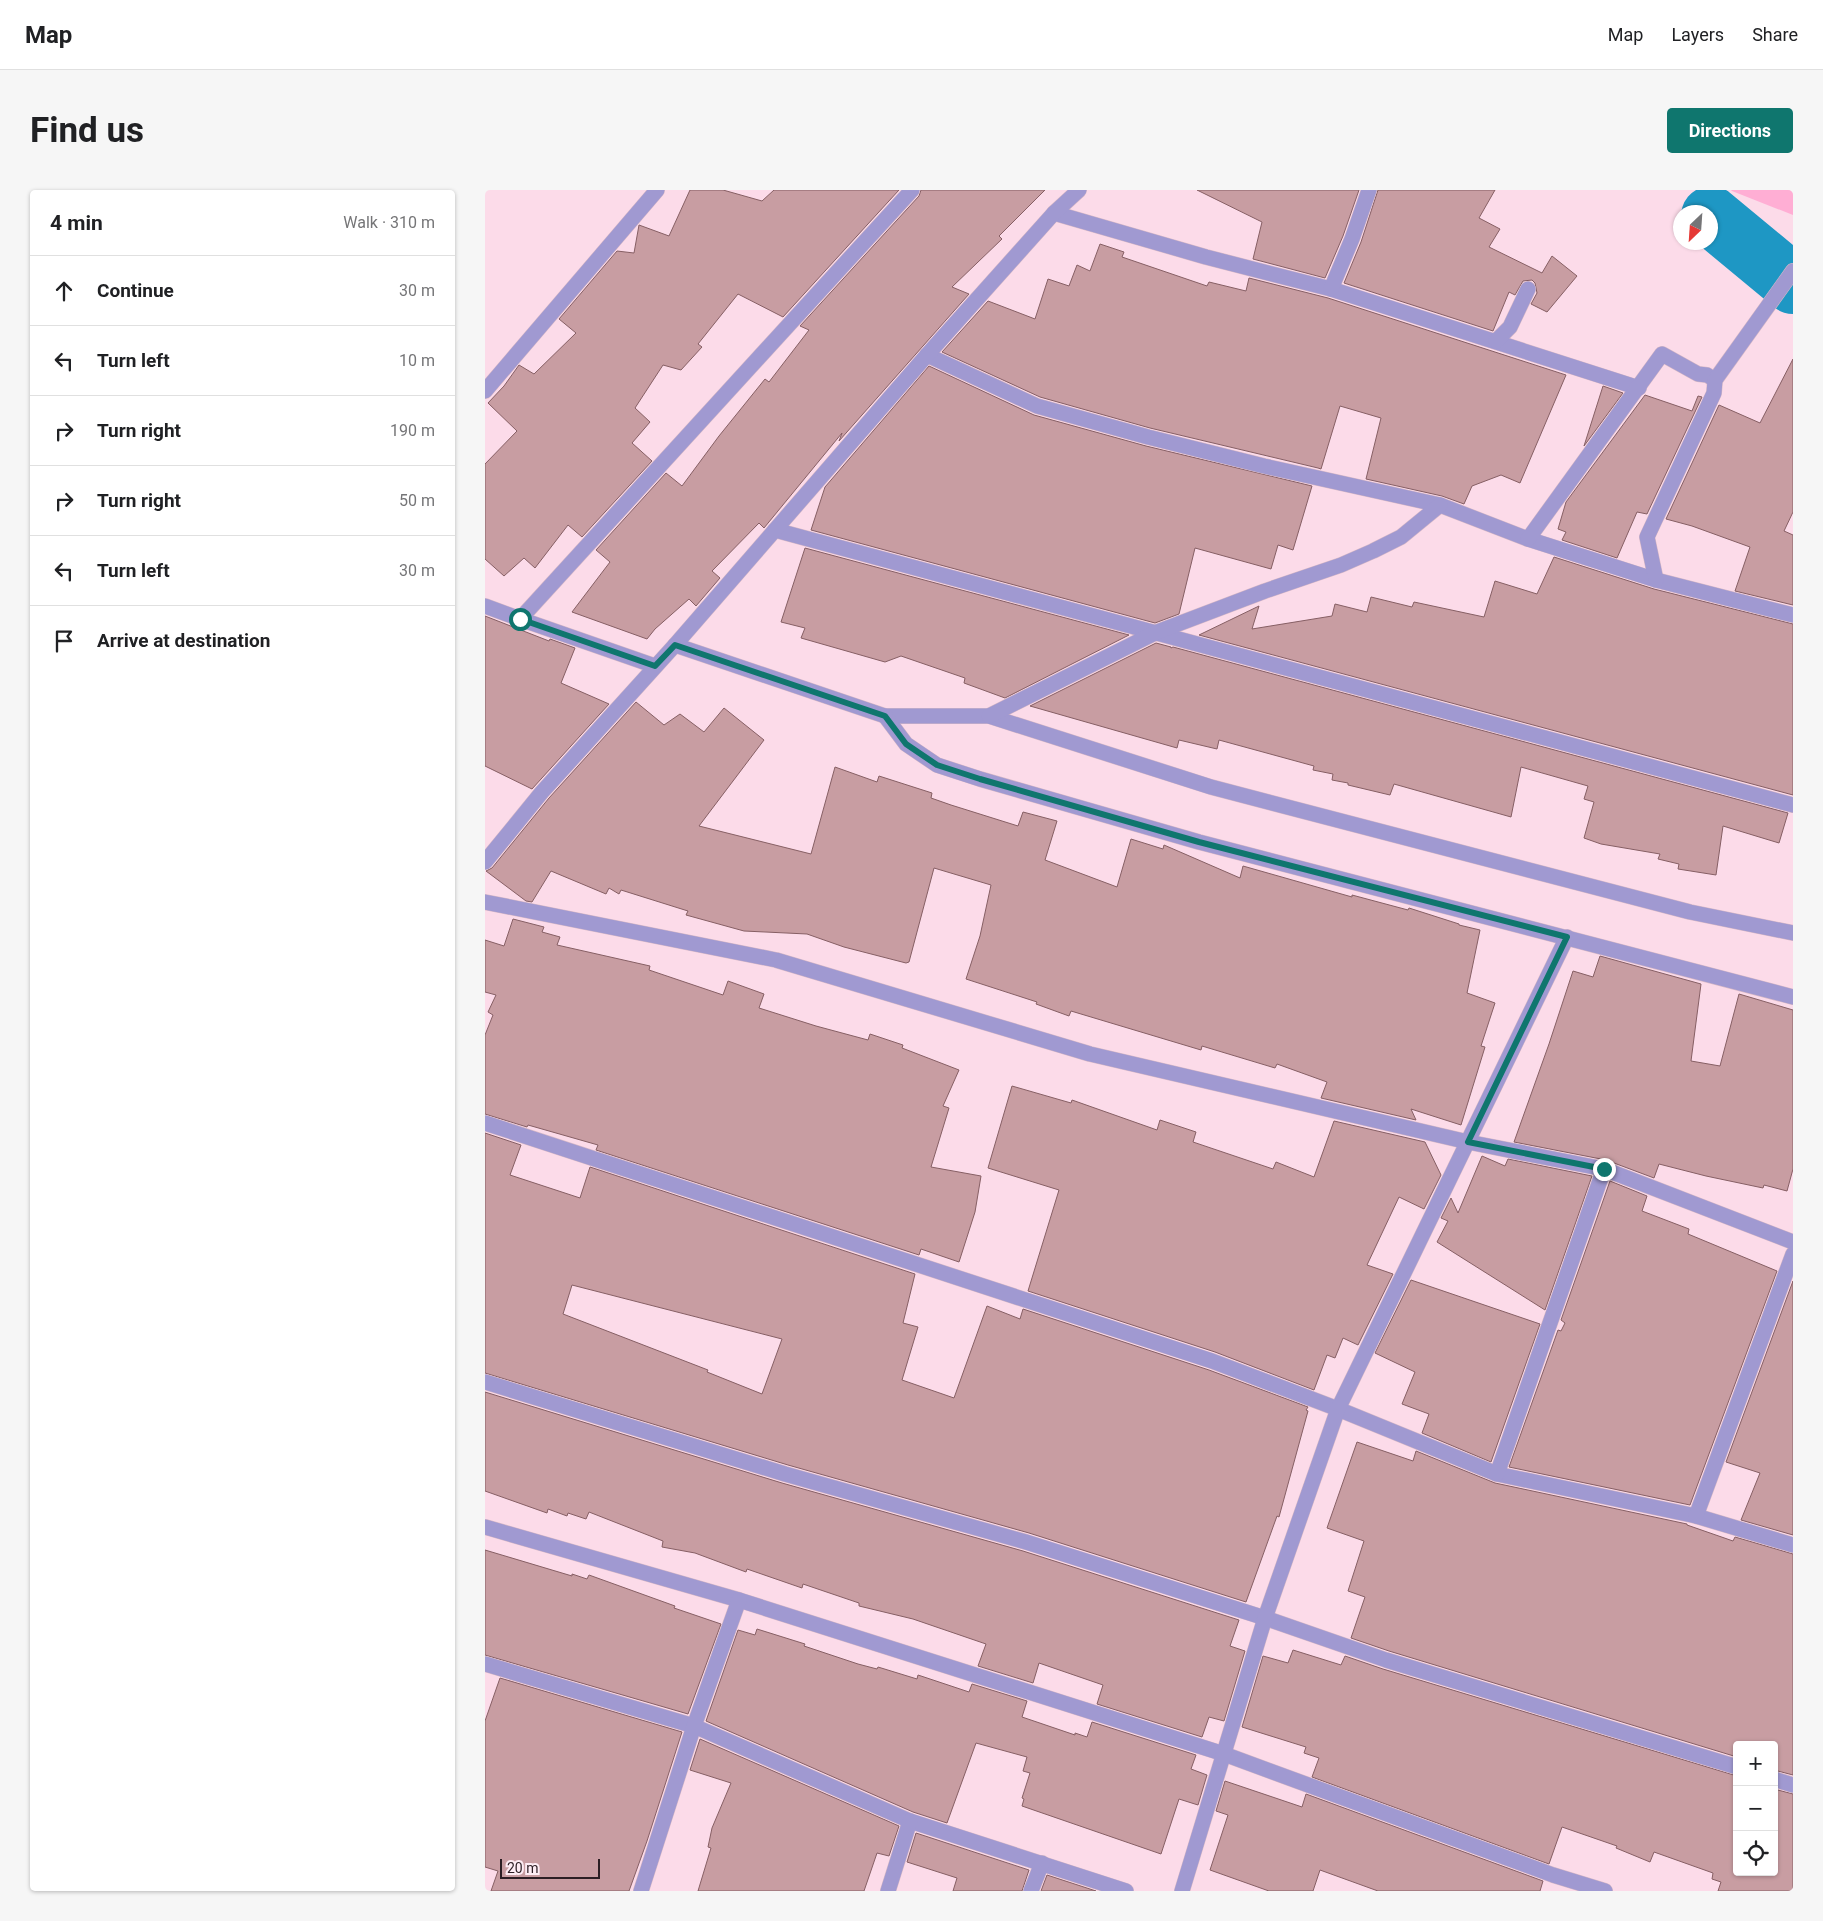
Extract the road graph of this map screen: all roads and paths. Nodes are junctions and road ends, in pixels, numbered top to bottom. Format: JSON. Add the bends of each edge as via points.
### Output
{"nodes":[{"id":1,"x":657,"y":190,"type":"edge"},
{"id":2,"x":912,"y":190,"type":"edge"},
{"id":3,"x":1079,"y":190,"type":"edge"},
{"id":4,"x":1369,"y":190,"type":"edge"},
{"id":5,"x":1054,"y":212,"type":"junction"},
{"id":6,"x":1793,"y":271,"type":"edge"},
{"id":7,"x":1331,"y":289,"type":"junction"},
{"id":8,"x":1528,"y":289,"type":"dead end"},
{"id":9,"x":1496,"y":341,"type":"junction"},
{"id":10,"x":927,"y":355,"type":"junction"},
{"id":11,"x":1716,"y":379,"type":"junction"},
{"id":12,"x":1639,"y":388,"type":"junction"},
{"id":13,"x":485,"y":391,"type":"edge"},
{"id":14,"x":1440,"y":505,"type":"junction"},
{"id":15,"x":775,"y":530,"type":"junction"},
{"id":16,"x":1528,"y":539,"type":"junction"},
{"id":17,"x":1656,"y":580,"type":"junction"},
{"id":18,"x":485,"y":606,"type":"edge"},
{"id":19,"x":1793,"y":615,"type":"edge"},
{"id":20,"x":520,"y":619,"type":"junction"},
{"id":21,"x":1157,"y":632,"type":"junction"},
{"id":22,"x":675,"y":645,"type":"junction"},
{"id":23,"x":655,"y":666,"type":"junction"},
{"id":24,"x":885,"y":716,"type":"junction"},
{"id":25,"x":989,"y":716,"type":"junction"},
{"id":26,"x":1793,"y":805,"type":"edge"},
{"id":27,"x":485,"y":862,"type":"edge"},
{"id":28,"x":485,"y":902,"type":"edge"},
{"id":29,"x":1793,"y":934,"type":"edge"},
{"id":30,"x":1567,"y":937,"type":"junction"},
{"id":31,"x":1793,"y":997,"type":"edge"},
{"id":32,"x":485,"y":1123,"type":"edge"},
{"id":33,"x":1468,"y":1142,"type":"junction"},
{"id":34,"x":1604,"y":1169,"type":"junction"},
{"id":35,"x":1793,"y":1242,"type":"edge"},
{"id":36,"x":1793,"y":1254,"type":"edge"},
{"id":37,"x":485,"y":1382,"type":"edge"},
{"id":38,"x":1338,"y":1409,"type":"junction"},
{"id":39,"x":1497,"y":1474,"type":"junction"},
{"id":40,"x":1696,"y":1516,"type":"junction"},
{"id":41,"x":485,"y":1527,"type":"edge"},
{"id":42,"x":1793,"y":1545,"type":"edge"},
{"id":43,"x":739,"y":1600,"type":"junction"},
{"id":44,"x":1265,"y":1618,"type":"junction"},
{"id":45,"x":485,"y":1664,"type":"edge"},
{"id":46,"x":694,"y":1726,"type":"junction"},
{"id":47,"x":1224,"y":1754,"type":"junction"},
{"id":48,"x":1733,"y":1766,"type":"edge"},
{"id":49,"x":1778,"y":1780,"type":"edge"},
{"id":50,"x":1793,"y":1784,"type":"edge"},
{"id":51,"x":909,"y":1821,"type":"junction"},
{"id":52,"x":1042,"y":1863,"type":"junction"},
{"id":53,"x":641,"y":1891,"type":"edge"},
{"id":54,"x":888,"y":1891,"type":"edge"},
{"id":55,"x":1031,"y":1891,"type":"edge"},
{"id":56,"x":1126,"y":1891,"type":"edge"},
{"id":57,"x":1182,"y":1891,"type":"edge"},
{"id":58,"x":1605,"y":1891,"type":"edge"}],
"edges":[{"from":1,"to":13,"type":"street"},
{"from":2,"to":20,"type":"street"},
{"from":3,"to":5,"type":"street"},
{"from":4,"to":7,"type":"street"},
{"from":5,"to":7,"type":"street","via":[[1206,257]]},
{"from":5,"to":10,"type":"street"},
{"from":6,"to":11,"type":"street"},
{"from":7,"to":9,"type":"street"},
{"from":8,"to":9,"type":"street","via":[[1510,327]]},
{"from":9,"to":12,"type":"street"},
{"from":10,"to":14,"type":"street","via":[[1037,406],[1254,464]]},
{"from":10,"to":15,"type":"street"},
{"from":11,"to":12,"type":"street","via":[[1698,374],[1662,354]]},
{"from":11,"to":17,"type":"street","via":[[1715,393],[1647,537]]},
{"from":12,"to":16,"type":"street"},
{"from":14,"to":16,"type":"street"},
{"from":14,"to":21,"type":"street","via":[[1401,537],[1373,551]]},
{"from":15,"to":21,"type":"street"},
{"from":15,"to":22,"type":"street"},
{"from":16,"to":17,"type":"street"},
{"from":17,"to":19,"type":"street"},
{"from":18,"to":20,"type":"street"},
{"from":20,"to":23,"type":"street"},
{"from":21,"to":25,"type":"street"},
{"from":21,"to":26,"type":"street"},
{"from":22,"to":23,"type":"street"},
{"from":22,"to":24,"type":"street"},
{"from":23,"to":27,"type":"street","via":[[541,792]]},
{"from":24,"to":25,"type":"street"},
{"from":24,"to":30,"type":"street","via":[[906,744],[937,765],[980,779],[1199,842]]},
{"from":25,"to":29,"type":"street","via":[[1211,787],[1681,909]]},
{"from":28,"to":33,"type":"street","via":[[776,960],[1089,1054]]},
{"from":30,"to":31,"type":"street"},
{"from":30,"to":33,"type":"street"},
{"from":32,"to":38,"type":"street","via":[[1213,1361]]},
{"from":33,"to":34,"type":"street"},
{"from":33,"to":38,"type":"street"},
{"from":34,"to":35,"type":"street"},
{"from":34,"to":39,"type":"street"},
{"from":36,"to":40,"type":"street"},
{"from":37,"to":44,"type":"street","via":[[785,1474],[1026,1542]]},
{"from":38,"to":39,"type":"street"},
{"from":38,"to":44,"type":"street"},
{"from":39,"to":40,"type":"street"},
{"from":40,"to":42,"type":"street"},
{"from":41,"to":43,"type":"street"},
{"from":43,"to":46,"type":"street"},
{"from":43,"to":47,"type":"street"},
{"from":44,"to":47,"type":"street"},
{"from":44,"to":48,"type":"street","via":[[1386,1660]]},
{"from":45,"to":46,"type":"street"},
{"from":46,"to":51,"type":"street"},
{"from":46,"to":53,"type":"street"},
{"from":47,"to":57,"type":"street"},
{"from":47,"to":58,"type":"street","via":[[1553,1876]]},
{"from":49,"to":50,"type":"street"},
{"from":51,"to":52,"type":"street"},
{"from":51,"to":54,"type":"street"},
{"from":52,"to":55,"type":"street"},
{"from":52,"to":56,"type":"street"}]}
